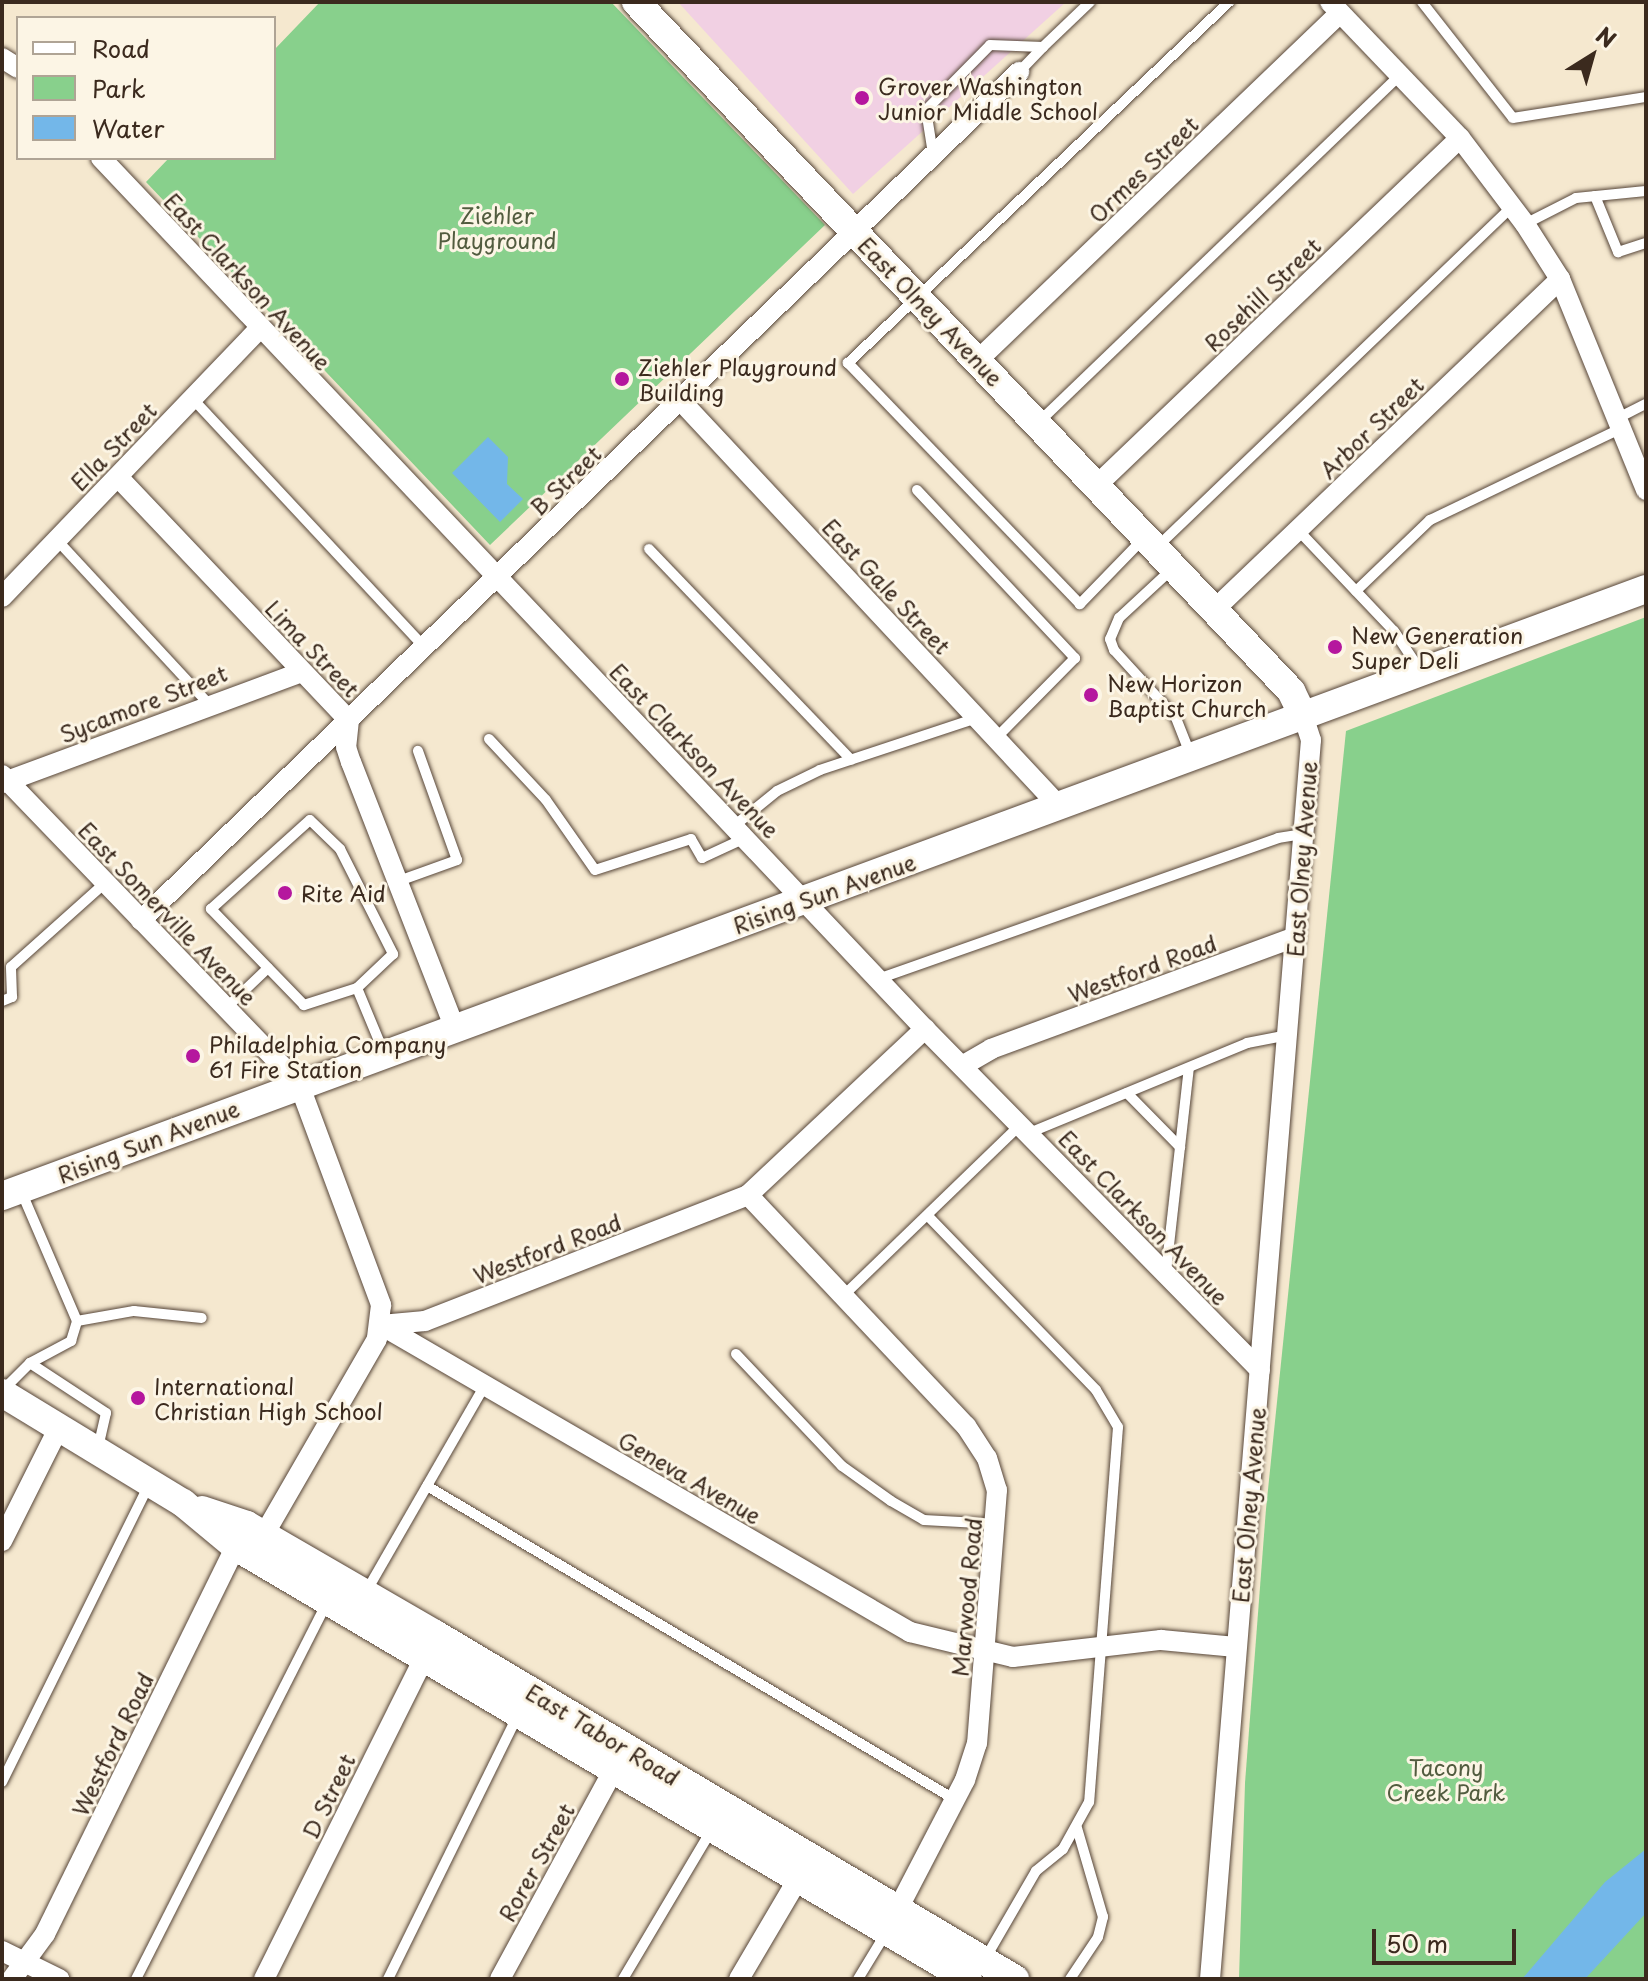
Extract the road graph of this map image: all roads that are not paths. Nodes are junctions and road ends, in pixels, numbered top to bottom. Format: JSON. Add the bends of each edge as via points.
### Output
{"nodes":[{"id":1,"x":636,"y":2,"type":"edge"},
{"id":2,"x":1090,"y":2,"type":"edge"},
{"id":3,"x":1229,"y":2,"type":"edge"},
{"id":4,"x":1422,"y":2,"type":"edge"},
{"id":5,"x":1340,"y":6,"type":"edge"},
{"id":6,"x":1043,"y":47,"type":"junction"},
{"id":7,"x":1019,"y":72,"type":"joint"},
{"id":8,"x":1400,"y":75,"type":"junction"},
{"id":9,"x":1646,"y":97,"type":"edge"},
{"id":10,"x":1460,"y":138,"type":"junction"},
{"id":11,"x":934,"y":156,"type":"junction"},
{"id":12,"x":103,"y":160,"type":"edge"},
{"id":13,"x":1646,"y":191,"type":"edge"},
{"id":14,"x":1595,"y":196,"type":"junction"},
{"id":15,"x":1513,"y":206,"type":"junction"},
{"id":16,"x":1525,"y":224,"type":"junction"},
{"id":17,"x":856,"y":232,"type":"junction"},
{"id":18,"x":1646,"y":243,"type":"edge"},
{"id":19,"x":1560,"y":279,"type":"junction"},
{"id":20,"x":917,"y":296,"type":"junction"},
{"id":21,"x":259,"y":329,"type":"junction"},
{"id":22,"x":978,"y":360,"type":"junction"},
{"id":23,"x":192,"y":398,"type":"junction"},
{"id":24,"x":681,"y":401,"type":"junction"},
{"id":25,"x":1646,"y":404,"type":"edge"},
{"id":26,"x":1038,"y":423,"type":"junction"},
{"id":27,"x":1620,"y":423,"type":"junction"},
{"id":28,"x":118,"y":477,"type":"junction"},
{"id":29,"x":1097,"y":485,"type":"junction"},
{"id":30,"x":917,"y":490,"type":"dead end"},
{"id":31,"x":1646,"y":490,"type":"edge"},
{"id":32,"x":1298,"y":530,"type":"junction"},
{"id":33,"x":57,"y":540,"type":"junction"},
{"id":34,"x":649,"y":549,"type":"dead end"},
{"id":35,"x":1158,"y":551,"type":"junction"},
{"id":36,"x":499,"y":578,"type":"junction"},
{"id":37,"x":1646,"y":589,"type":"edge"},
{"id":38,"x":1356,"y":591,"type":"junction"},
{"id":39,"x":2,"y":597,"type":"edge"},
{"id":40,"x":1214,"y":610,"type":"junction"},
{"id":41,"x":425,"y":648,"type":"junction"},
{"id":42,"x":302,"y":672,"type":"junction"},
{"id":43,"x":1422,"y":672,"type":"junction"},
{"id":44,"x":208,"y":703,"type":"junction"},
{"id":45,"x":1303,"y":716,"type":"junction"},
{"id":46,"x":977,"y":718,"type":"junction"},
{"id":47,"x":349,"y":720,"type":"junction"},
{"id":48,"x":996,"y":738,"type":"junction"},
{"id":49,"x":489,"y":739,"type":"dead end"},
{"id":50,"x":418,"y":751,"type":"dead end"},
{"id":51,"x":1192,"y":756,"type":"junction"},
{"id":52,"x":851,"y":760,"type":"junction"},
{"id":53,"x":4,"y":779,"type":"edge"},
{"id":54,"x":1058,"y":805,"type":"junction"},
{"id":55,"x":740,"y":832,"type":"junction"},
{"id":56,"x":1304,"y":834,"type":"junction"},
{"id":57,"x":396,"y":882,"type":"junction"},
{"id":58,"x":105,"y":883,"type":"junction"},
{"id":59,"x":806,"y":901,"type":"junction"},
{"id":60,"x":141,"y":920,"type":"junction"},
{"id":61,"x":1295,"y":937,"type":"junction"},
{"id":62,"x":268,"y":968,"type":"junction"},
{"id":63,"x":878,"y":979,"type":"junction"},
{"id":64,"x":357,"y":988,"type":"junction"},
{"id":65,"x":2,"y":1001,"type":"edge"},
{"id":66,"x":226,"y":1008,"type":"junction"},
{"id":67,"x":454,"y":1026,"type":"junction"},
{"id":68,"x":925,"y":1029,"type":"junction"},
{"id":69,"x":1288,"y":1035,"type":"junction"},
{"id":70,"x":384,"y":1053,"type":"junction"},
{"id":71,"x":962,"y":1066,"type":"junction"},
{"id":72,"x":1189,"y":1068,"type":"junction"},
{"id":73,"x":299,"y":1084,"type":"junction"},
{"id":74,"x":1127,"y":1093,"type":"junction"},
{"id":75,"x":1025,"y":1129,"type":"junction"},
{"id":76,"x":1180,"y":1147,"type":"junction"},
{"id":77,"x":11,"y":1193,"type":"edge"},
{"id":78,"x":748,"y":1195,"type":"junction"},
{"id":79,"x":928,"y":1216,"type":"junction"},
{"id":80,"x":1166,"y":1274,"type":"junction"},
{"id":81,"x":843,"y":1296,"type":"junction"},
{"id":82,"x":202,"y":1318,"type":"dead end"},
{"id":83,"x":77,"y":1321,"type":"junction"},
{"id":84,"x":381,"y":1325,"type":"junction"},
{"id":85,"x":736,"y":1354,"type":"dead end"},
{"id":86,"x":30,"y":1363,"type":"junction"},
{"id":87,"x":1260,"y":1370,"type":"junction"},
{"id":88,"x":485,"y":1385,"type":"junction"},
{"id":89,"x":2,"y":1392,"type":"edge"},
{"id":90,"x":59,"y":1427,"type":"junction"},
{"id":91,"x":97,"y":1450,"type":"junction"},
{"id":92,"x":150,"y":1482,"type":"junction"},
{"id":93,"x":427,"y":1486,"type":"junction"},
{"id":94,"x":998,"y":1524,"type":"junction"},
{"id":95,"x":2,"y":1541,"type":"edge"},
{"id":96,"x":250,"y":1541,"type":"junction"},
{"id":97,"x":365,"y":1593,"type":"junction"},
{"id":98,"x":329,"y":1599,"type":"junction"},
{"id":99,"x":430,"y":1644,"type":"junction"},
{"id":100,"x":1103,"y":1647,"type":"junction"},
{"id":101,"x":1236,"y":1647,"type":"junction"},
{"id":102,"x":985,"y":1652,"type":"junction"},
{"id":103,"x":520,"y":1711,"type":"junction"},
{"id":104,"x":615,"y":1767,"type":"junction"},
{"id":105,"x":2,"y":1782,"type":"edge"},
{"id":106,"x":954,"y":1799,"type":"junction"},
{"id":107,"x":713,"y":1827,"type":"junction"},
{"id":108,"x":1077,"y":1828,"type":"junction"},
{"id":109,"x":798,"y":1879,"type":"junction"},
{"id":110,"x":892,"y":1920,"type":"junction"},
{"id":111,"x":2,"y":1951,"type":"edge"},
{"id":112,"x":18,"y":1970,"type":"edge"},
{"id":113,"x":976,"y":1970,"type":"edge"},
{"id":114,"x":59,"y":1979,"type":"edge"},
{"id":115,"x":136,"y":1979,"type":"edge"},
{"id":116,"x":264,"y":1979,"type":"edge"},
{"id":117,"x":388,"y":1979,"type":"edge"},
{"id":118,"x":500,"y":1979,"type":"edge"},
{"id":119,"x":623,"y":1979,"type":"edge"},
{"id":120,"x":739,"y":1979,"type":"edge"},
{"id":121,"x":858,"y":1979,"type":"edge"},
{"id":122,"x":1015,"y":1979,"type":"edge"},
{"id":123,"x":1070,"y":1979,"type":"edge"},
{"id":124,"x":1210,"y":1979,"type":"edge"}],
"edges":[{"from":1,"to":17,"type":"street","name":"East Olney Avenue"},
{"from":2,"to":6,"type":"lane"},
{"from":3,"to":20,"type":"lane"},
{"from":4,"to":9,"type":"lane","via":[[1513,118]]},
{"from":5,"to":8,"type":"street"},
{"from":5,"to":22,"type":"street","name":"Ormes Street"},
{"from":6,"to":7,"type":"lane"},
{"from":6,"to":11,"type":"lane","via":[[990,45],[926,110]]},
{"from":7,"to":11,"type":"street","name":"B Street"},
{"from":8,"to":10,"type":"street"},
{"from":8,"to":26,"type":"lane"},
{"from":10,"to":15,"type":"street"},
{"from":10,"to":29,"type":"street","name":"Rosehill Street"},
{"from":11,"to":17,"type":"street","name":"B Street"},
{"from":12,"to":21,"type":"street","name":"East Clarkson Avenue"},
{"from":13,"to":14,"type":"lane"},
{"from":14,"to":16,"type":"lane","via":[[1576,198]]},
{"from":14,"to":18,"type":"lane","via":[[1618,252]]},
{"from":15,"to":16,"type":"street"},
{"from":15,"to":35,"type":"lane"},
{"from":16,"to":19,"type":"street"},
{"from":17,"to":20,"type":"street","name":"East Olney Avenue"},
{"from":17,"to":24,"type":"street","name":"B Street"},
{"from":19,"to":27,"type":"street"},
{"from":19,"to":32,"type":"street","name":"Arbor Street"},
{"from":20,"to":22,"type":"street","name":"East Olney Avenue"},
{"from":20,"to":35,"type":"lane","via":[[848,363],[1080,604]]},
{"from":21,"to":23,"type":"street","name":"Ella Street"},
{"from":21,"to":36,"type":"street","name":"East Clarkson Avenue"},
{"from":22,"to":26,"type":"street","name":"East Olney Avenue"},
{"from":23,"to":28,"type":"street","name":"Ella Street"},
{"from":23,"to":41,"type":"lane"},
{"from":24,"to":36,"type":"street","name":"B Street"},
{"from":24,"to":46,"type":"street","name":"East Gale Street"},
{"from":25,"to":27,"type":"lane"},
{"from":26,"to":29,"type":"street","name":"East Olney Avenue"},
{"from":27,"to":31,"type":"street"},
{"from":27,"to":38,"type":"lane","via":[[1430,520]]},
{"from":28,"to":33,"type":"street","name":"Ella Street"},
{"from":28,"to":42,"type":"street","name":"Lima Street"},
{"from":29,"to":35,"type":"street","name":"East Olney Avenue"},
{"from":30,"to":48,"type":"lane","via":[[1075,658]]},
{"from":32,"to":38,"type":"lane"},
{"from":32,"to":40,"type":"street","name":"Arbor Street"},
{"from":33,"to":39,"type":"street","name":"Ella Street"},
{"from":33,"to":44,"type":"lane"},
{"from":34,"to":52,"type":"lane"},
{"from":35,"to":40,"type":"street","name":"East Olney Avenue"},
{"from":35,"to":51,"type":"lane","via":[[1110,639],[1176,718]]},
{"from":36,"to":41,"type":"street","name":"B Street"},
{"from":36,"to":55,"type":"street","name":"East Clarkson Avenue"},
{"from":37,"to":43,"type":"street","name":"Rising Sun Avenue"},
{"from":38,"to":43,"type":"lane"},
{"from":40,"to":45,"type":"street","name":"East Olney Avenue","via":[[1291,691]]},
{"from":41,"to":47,"type":"street","name":"B Street"},
{"from":42,"to":44,"type":"street","name":"Sycamore Street"},
{"from":42,"to":47,"type":"street","name":"Lima Street"},
{"from":43,"to":45,"type":"street","name":"Rising Sun Avenue"},
{"from":44,"to":53,"type":"street","name":"Sycamore Street"},
{"from":45,"to":51,"type":"street","name":"Rising Sun Avenue"},
{"from":45,"to":56,"type":"street","name":"East Olney Avenue","via":[[1311,740]]},
{"from":46,"to":48,"type":"street","name":"East Gale Street"},
{"from":46,"to":52,"type":"lane"},
{"from":47,"to":57,"type":"street","name":"Lima Street","via":[[346,747]]},
{"from":47,"to":60,"type":"street","name":"B Street"},
{"from":48,"to":54,"type":"street","name":"East Gale Street"},
{"from":49,"to":55,"type":"lane","via":[[546,800],[595,870],[691,839],[702,858]]},
{"from":50,"to":57,"type":"lane","via":[[457,860]]},
{"from":51,"to":54,"type":"street","name":"Rising Sun Avenue"},
{"from":52,"to":55,"type":"lane","via":[[777,791]]},
{"from":53,"to":58,"type":"street","name":"East Somerville Avenue"},
{"from":54,"to":59,"type":"street","name":"Rising Sun Avenue"},
{"from":55,"to":59,"type":"street","name":"East Clarkson Avenue"},
{"from":56,"to":61,"type":"street","name":"East Olney Avenue"},
{"from":56,"to":63,"type":"lane","via":[[1278,838]]},
{"from":57,"to":67,"type":"street","name":"Lima Street"},
{"from":58,"to":60,"type":"street","name":"East Somerville Avenue"},
{"from":58,"to":65,"type":"lane","via":[[11,967],[12,997]]},
{"from":59,"to":63,"type":"street","name":"East Clarkson Avenue"},
{"from":59,"to":67,"type":"street","name":"Rising Sun Avenue"},
{"from":60,"to":66,"type":"street","name":"East Somerville Avenue"},
{"from":61,"to":69,"type":"street","name":"East Olney Avenue"},
{"from":61,"to":71,"type":"street","name":"Westford Road","via":[[991,1049]]},
{"from":62,"to":64,"type":"lane","via":[[304,1005]]},
{"from":62,"to":64,"type":"lane","via":[[211,909],[310,820],[340,849],[393,954]]},
{"from":62,"to":66,"type":"lane"},
{"from":63,"to":68,"type":"street","name":"East Clarkson Avenue"},
{"from":64,"to":70,"type":"lane"},
{"from":66,"to":73,"type":"street","name":"East Somerville Avenue"},
{"from":67,"to":70,"type":"street","name":"Rising Sun Avenue"},
{"from":68,"to":71,"type":"street","name":"East Clarkson Avenue"},
{"from":68,"to":78,"type":"street","name":"Westford Road"},
{"from":69,"to":72,"type":"lane","via":[[1247,1043]]},
{"from":69,"to":87,"type":"street","name":"East Olney Avenue"},
{"from":70,"to":73,"type":"street","name":"Rising Sun Avenue"},
{"from":71,"to":75,"type":"street","name":"East Clarkson Avenue"},
{"from":72,"to":74,"type":"lane"},
{"from":72,"to":76,"type":"lane"},
{"from":73,"to":77,"type":"street","name":"Rising Sun Avenue"},
{"from":73,"to":84,"type":"street","via":[[381,1305]]},
{"from":74,"to":75,"type":"lane"},
{"from":74,"to":76,"type":"lane"},
{"from":75,"to":79,"type":"lane"},
{"from":75,"to":80,"type":"street","name":"East Clarkson Avenue"},
{"from":76,"to":80,"type":"lane"},
{"from":77,"to":83,"type":"lane"},
{"from":78,"to":81,"type":"street","name":"Marwood Road"},
{"from":78,"to":84,"type":"street","name":"Westford Road","via":[[425,1321]]},
{"from":79,"to":81,"type":"lane"},
{"from":79,"to":100,"type":"lane","via":[[1096,1390],[1118,1427]]},
{"from":80,"to":87,"type":"street","name":"East Clarkson Avenue"},
{"from":81,"to":94,"type":"street","name":"Marwood Road","via":[[966,1426],[987,1458],[997,1490]]},
{"from":82,"to":83,"type":"lane","via":[[134,1311]]},
{"from":83,"to":86,"type":"lane","via":[[71,1341]]},
{"from":84,"to":88,"type":"street","name":"Geneva Avenue"},
{"from":84,"to":96,"type":"street","name":"Westford Road"},
{"from":85,"to":94,"type":"lane","via":[[842,1466],[891,1501],[924,1520]]},
{"from":86,"to":89,"type":"lane"},
{"from":86,"to":91,"type":"lane","via":[[106,1413]]},
{"from":87,"to":101,"type":"street","name":"East Olney Avenue"},
{"from":88,"to":93,"type":"lane"},
{"from":88,"to":102,"type":"street","name":"Geneva Avenue","via":[[910,1632]]},
{"from":89,"to":90,"type":"street","name":"East Tabor Road"},
{"from":90,"to":91,"type":"street","name":"East Tabor Road"},
{"from":90,"to":95,"type":"street"},
{"from":91,"to":92,"type":"street","name":"East Tabor Road"},
{"from":92,"to":96,"type":"street","name":"East Tabor Road"},
{"from":92,"to":105,"type":"lane"},
{"from":93,"to":97,"type":"lane"},
{"from":93,"to":106,"type":"lane"},
{"from":94,"to":102,"type":"street","name":"Marwood Road"},
{"from":96,"to":97,"type":"street","name":"East Tabor Road"},
{"from":96,"to":98,"type":"street","name":"East Tabor Road"},
{"from":96,"to":112,"type":"street","name":"Westford Road","via":[[45,1934]]},
{"from":97,"to":99,"type":"street","name":"East Tabor Road"},
{"from":98,"to":99,"type":"street","name":"East Tabor Road"},
{"from":98,"to":115,"type":"lane"},
{"from":99,"to":103,"type":"street","name":"East Tabor Road"},
{"from":99,"to":110,"type":"street","name":"East Tabor Road"},
{"from":99,"to":116,"type":"street","name":"D Street"},
{"from":100,"to":101,"type":"street","name":"Geneva Avenue","via":[[1161,1640]]},
{"from":100,"to":102,"type":"street","name":"Geneva Avenue","via":[[1013,1657]]},
{"from":100,"to":108,"type":"lane","via":[[1089,1802]]},
{"from":101,"to":124,"type":"street","name":"East Olney Avenue"},
{"from":102,"to":106,"type":"street","name":"Marwood Road","via":[[977,1743]]},
{"from":103,"to":104,"type":"street","name":"East Tabor Road"},
{"from":103,"to":117,"type":"lane"},
{"from":104,"to":107,"type":"street","name":"East Tabor Road"},
{"from":104,"to":118,"type":"street","name":"Rorer Street"},
{"from":106,"to":110,"type":"street","name":"Marwood Road"},
{"from":107,"to":109,"type":"street","name":"East Tabor Road"},
{"from":107,"to":119,"type":"lane"},
{"from":108,"to":113,"type":"lane","via":[[1036,1871]]},
{"from":108,"to":123,"type":"lane","via":[[1103,1917],[1098,1937]]},
{"from":109,"to":110,"type":"street","name":"East Tabor Road"},
{"from":109,"to":120,"type":"street"},
{"from":110,"to":113,"type":"street","name":"East Tabor Road"},
{"from":110,"to":121,"type":"lane"},
{"from":111,"to":112,"type":"street"},
{"from":112,"to":114,"type":"street"},
{"from":113,"to":122,"type":"street","name":"East Tabor Road"}]}
